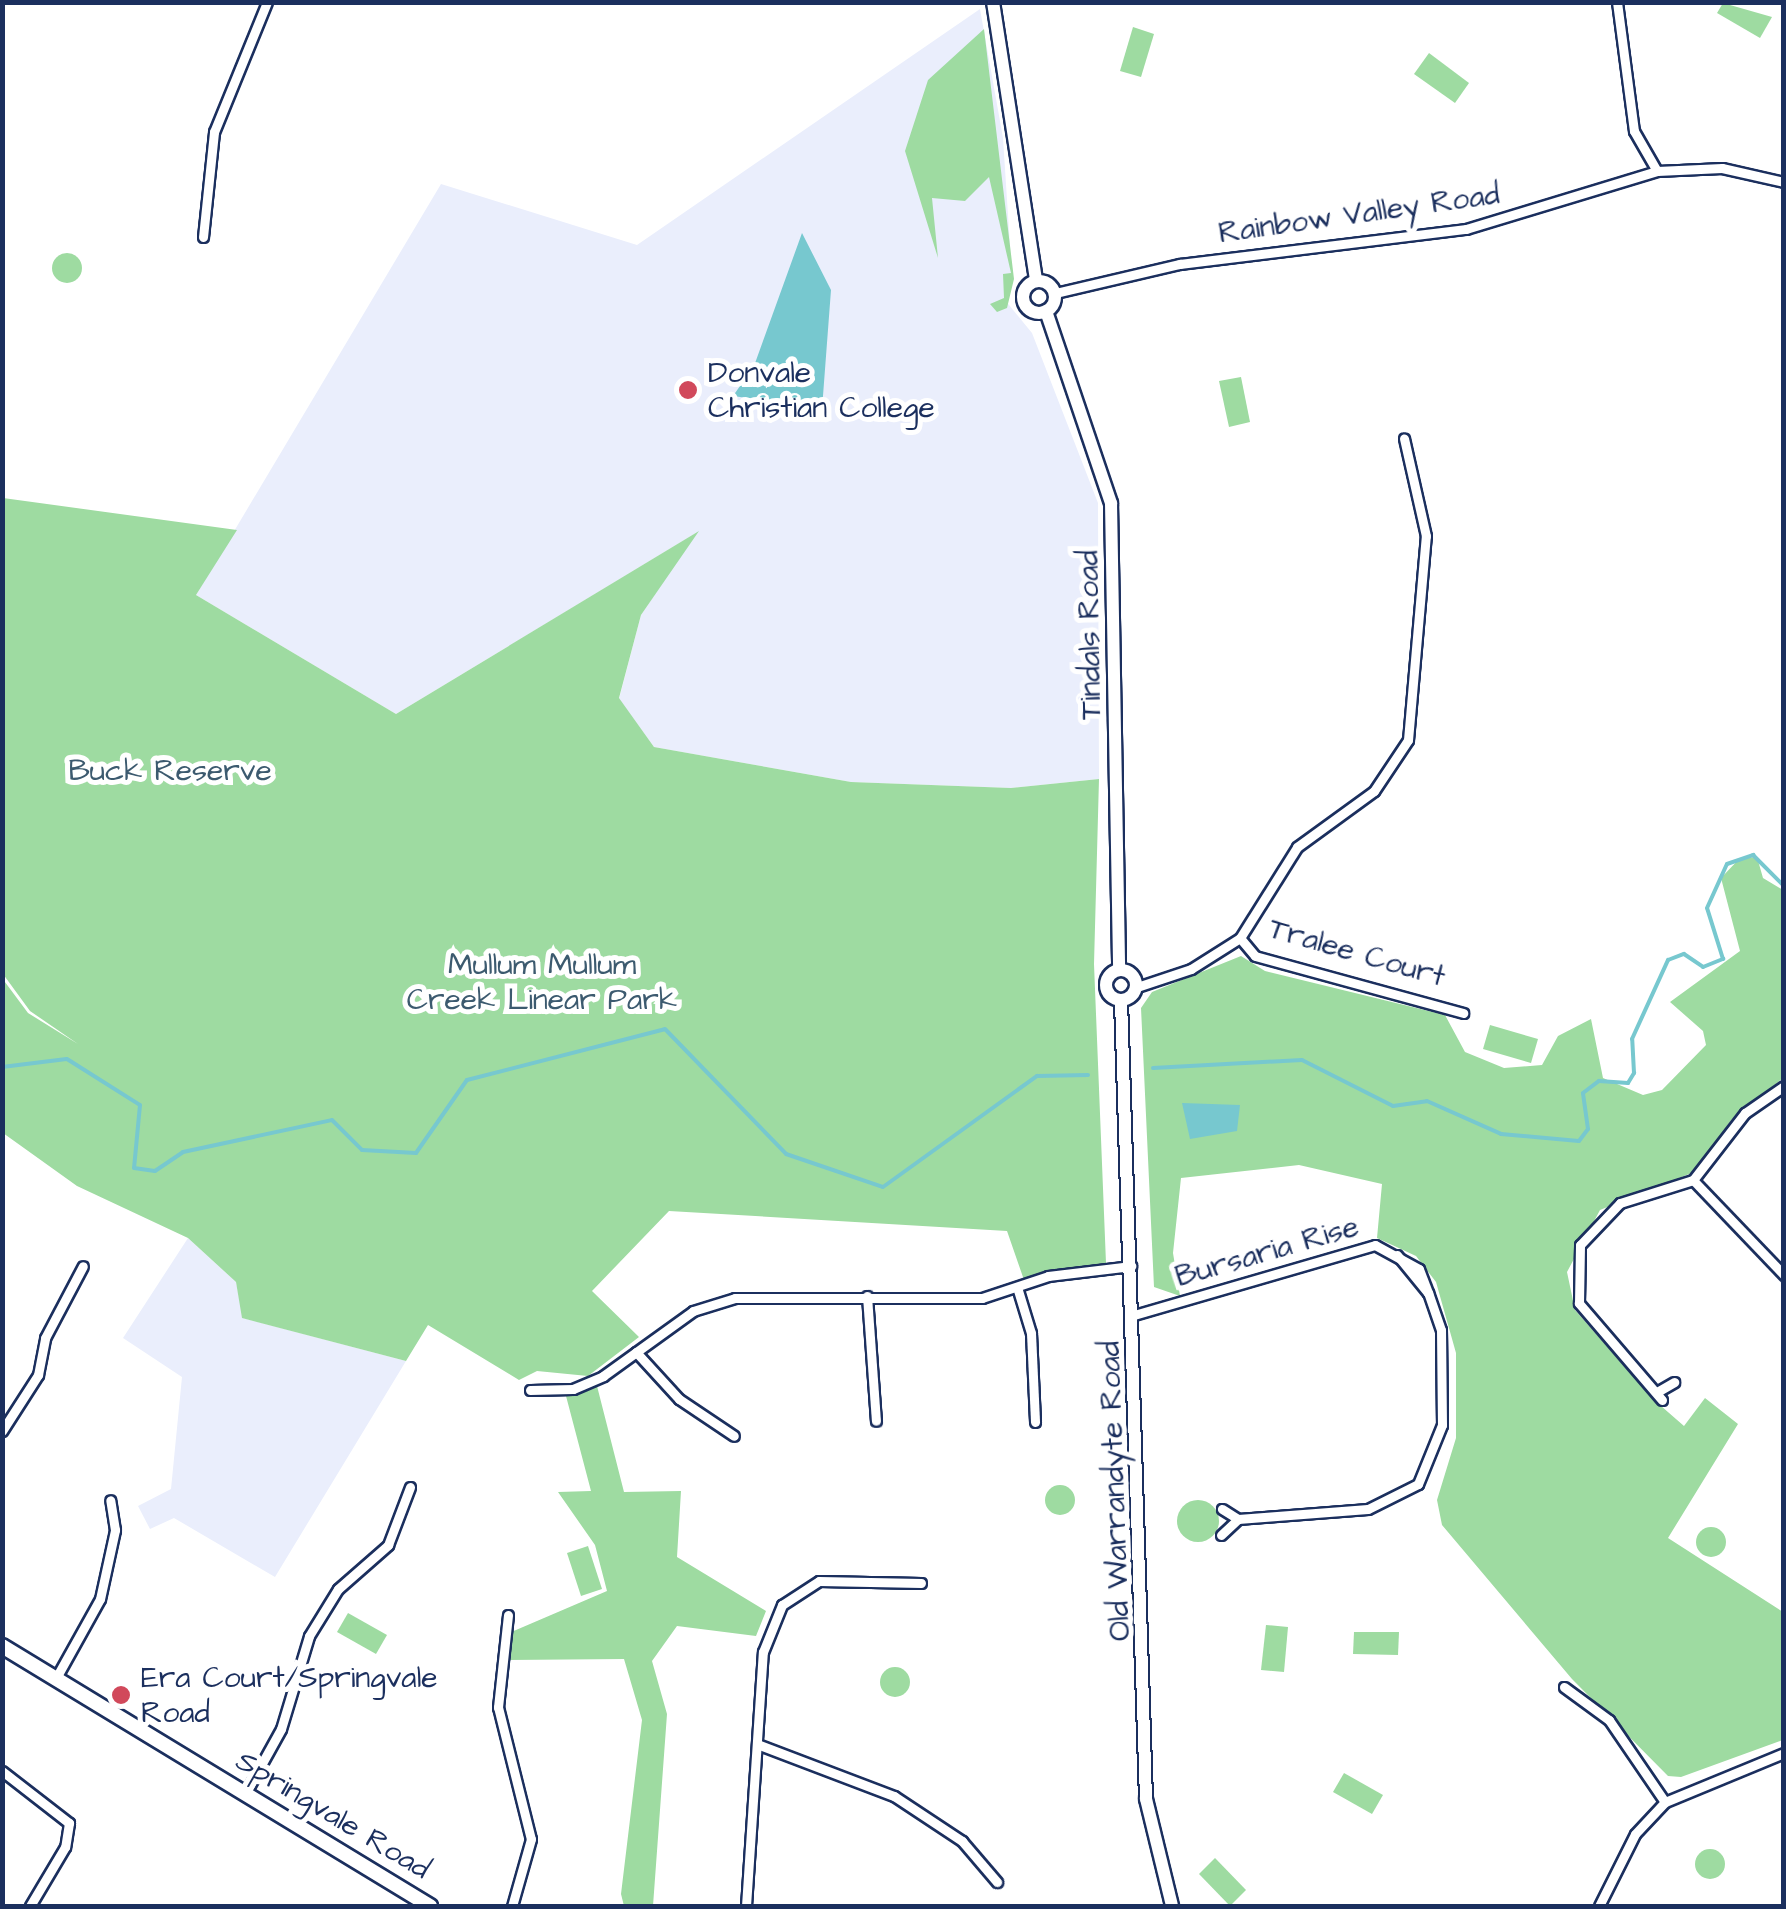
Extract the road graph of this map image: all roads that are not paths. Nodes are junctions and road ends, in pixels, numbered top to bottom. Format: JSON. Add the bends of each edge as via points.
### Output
{"nodes":[{"id":1,"x":266,"y":2,"type":"edge"},
{"id":2,"x":994,"y":2,"type":"edge"},
{"id":3,"x":1617,"y":2,"type":"edge"},
{"id":4,"x":1657,"y":171,"type":"junction"},
{"id":5,"x":1784,"y":182,"type":"edge"},
{"id":6,"x":202,"y":238,"type":"dead end"},
{"id":7,"x":1036,"y":282,"type":"junction"},
{"id":8,"x":1054,"y":293,"type":"junction"},
{"id":9,"x":1046,"y":312,"type":"junction"},
{"id":10,"x":1404,"y":438,"type":"dead end"},
{"id":11,"x":1240,"y":938,"type":"junction"},
{"id":12,"x":1120,"y":970,"type":"junction"},
{"id":13,"x":1137,"y":987,"type":"junction"},
{"id":14,"x":1121,"y":1000,"type":"junction"},
{"id":15,"x":1463,"y":1013,"type":"dead end"},
{"id":16,"x":1784,"y":1086,"type":"edge"},
{"id":17,"x":1693,"y":1180,"type":"junction"},
{"id":18,"x":83,"y":1266,"type":"dead end"},
{"id":19,"x":1131,"y":1266,"type":"junction"},
{"id":20,"x":1784,"y":1275,"type":"edge"},
{"id":21,"x":1017,"y":1287,"type":"junction"},
{"id":22,"x":867,"y":1296,"type":"junction"},
{"id":23,"x":1134,"y":1315,"type":"junction"},
{"id":24,"x":636,"y":1352,"type":"junction"},
{"id":25,"x":1674,"y":1382,"type":"dead end"},
{"id":26,"x":530,"y":1390,"type":"dead end"},
{"id":27,"x":876,"y":1421,"type":"dead end"},
{"id":28,"x":1035,"y":1422,"type":"dead end"},
{"id":29,"x":2,"y":1431,"type":"edge"},
{"id":30,"x":734,"y":1436,"type":"dead end"},
{"id":31,"x":410,"y":1488,"type":"dead end"},
{"id":32,"x":110,"y":1500,"type":"dead end"},
{"id":33,"x":1222,"y":1509,"type":"dead end"},
{"id":34,"x":1238,"y":1519,"type":"junction"},
{"id":35,"x":1220,"y":1534,"type":"dead end"},
{"id":36,"x":922,"y":1583,"type":"dead end"},
{"id":37,"x":508,"y":1616,"type":"dead end"},
{"id":38,"x":2,"y":1646,"type":"edge"},
{"id":39,"x":56,"y":1678,"type":"junction"},
{"id":40,"x":1564,"y":1687,"type":"dead end"},
{"id":41,"x":757,"y":1744,"type":"junction"},
{"id":42,"x":1784,"y":1753,"type":"edge"},
{"id":43,"x":2,"y":1772,"type":"edge"},
{"id":44,"x":245,"y":1794,"type":"junction"},
{"id":45,"x":1665,"y":1802,"type":"junction"},
{"id":46,"x":997,"y":1882,"type":"dead end"},
{"id":47,"x":30,"y":1906,"type":"edge"},
{"id":48,"x":430,"y":1906,"type":"edge"},
{"id":49,"x":512,"y":1906,"type":"edge"},
{"id":50,"x":746,"y":1906,"type":"edge"},
{"id":51,"x":1172,"y":1906,"type":"edge"},
{"id":52,"x":1599,"y":1906,"type":"edge"}],
"edges":[{"from":1,"to":6,"type":"street","via":[[214,132]]},
{"from":2,"to":7,"type":"main road"},
{"from":3,"to":4,"type":"street","via":[[1634,130]]},
{"from":4,"to":5,"type":"street","name":"Rainbow Valley Road","via":[[1722,168]]},
{"from":4,"to":8,"type":"street","name":"Rainbow Valley Road","via":[[1466,229],[1180,264]]},
{"from":7,"to":8,"type":"main road"},
{"from":7,"to":9,"type":"main road","name":"Tindals Road","via":[[1024,302]]},
{"from":8,"to":9,"type":"main road"},
{"from":9,"to":12,"type":"main road","name":"Tindals Road","via":[[1111,503]]},
{"from":10,"to":11,"type":"street","via":[[1426,536],[1408,740],[1374,791],[1297,847]]},
{"from":11,"to":13,"type":"street","via":[[1190,969]]},
{"from":11,"to":15,"type":"street","name":"Tralee Court","via":[[1255,956]]},
{"from":12,"to":13,"type":"main road"},
{"from":12,"to":14,"type":"main road","name":"Tindals Road","via":[[1106,986]]},
{"from":13,"to":14,"type":"main road"},
{"from":14,"to":19,"type":"main road","name":"Old Warrandyte Road"},
{"from":16,"to":17,"type":"street","via":[[1745,1114]]},
{"from":17,"to":20,"type":"street"},
{"from":17,"to":25,"type":"street","via":[[1608,1210],[1576,1259],[1587,1316],[1660,1396]]},
{"from":18,"to":29,"type":"street","via":[[45,1338],[38,1375]]},
{"from":19,"to":21,"type":"street"},
{"from":19,"to":23,"type":"main road","name":"Old Warrandyte Road"},
{"from":21,"to":22,"type":"street","via":[[982,1298]]},
{"from":21,"to":28,"type":"street","via":[[1031,1332]]},
{"from":22,"to":24,"type":"street","via":[[735,1298],[693,1311]]},
{"from":22,"to":27,"type":"street"},
{"from":23,"to":34,"type":"street","name":"Bursaria Rise","via":[[1358,1247],[1397,1255],[1428,1293],[1446,1389],[1418,1484],[1368,1509]]},
{"from":23,"to":51,"type":"main road","name":"Old Warrandyte Road","via":[[1146,1798]]},
{"from":24,"to":26,"type":"street","via":[[573,1389]]},
{"from":24,"to":30,"type":"street","via":[[679,1398]]},
{"from":31,"to":44,"type":"street","via":[[388,1545],[338,1588],[309,1636],[281,1729]]},
{"from":32,"to":39,"type":"street","via":[[116,1530],[100,1599]]},
{"from":33,"to":34,"type":"street"},
{"from":34,"to":35,"type":"street"},
{"from":36,"to":41,"type":"street","via":[[819,1581],[782,1605],[763,1652]]},
{"from":37,"to":49,"type":"street","via":[[498,1707],[531,1839]]},
{"from":38,"to":39,"type":"main road","name":"Springvale Road"},
{"from":39,"to":44,"type":"main road","name":"Springvale Road"},
{"from":40,"to":45,"type":"street","via":[[1609,1720]]},
{"from":41,"to":46,"type":"street","via":[[894,1796],[962,1841]]},
{"from":41,"to":50,"type":"street"},
{"from":42,"to":45,"type":"street"},
{"from":43,"to":47,"type":"street","via":[[69,1823],[66,1847]]},
{"from":44,"to":48,"type":"main road","name":"Springvale Road"},
{"from":45,"to":52,"type":"street","via":[[1634,1834]]}]}
